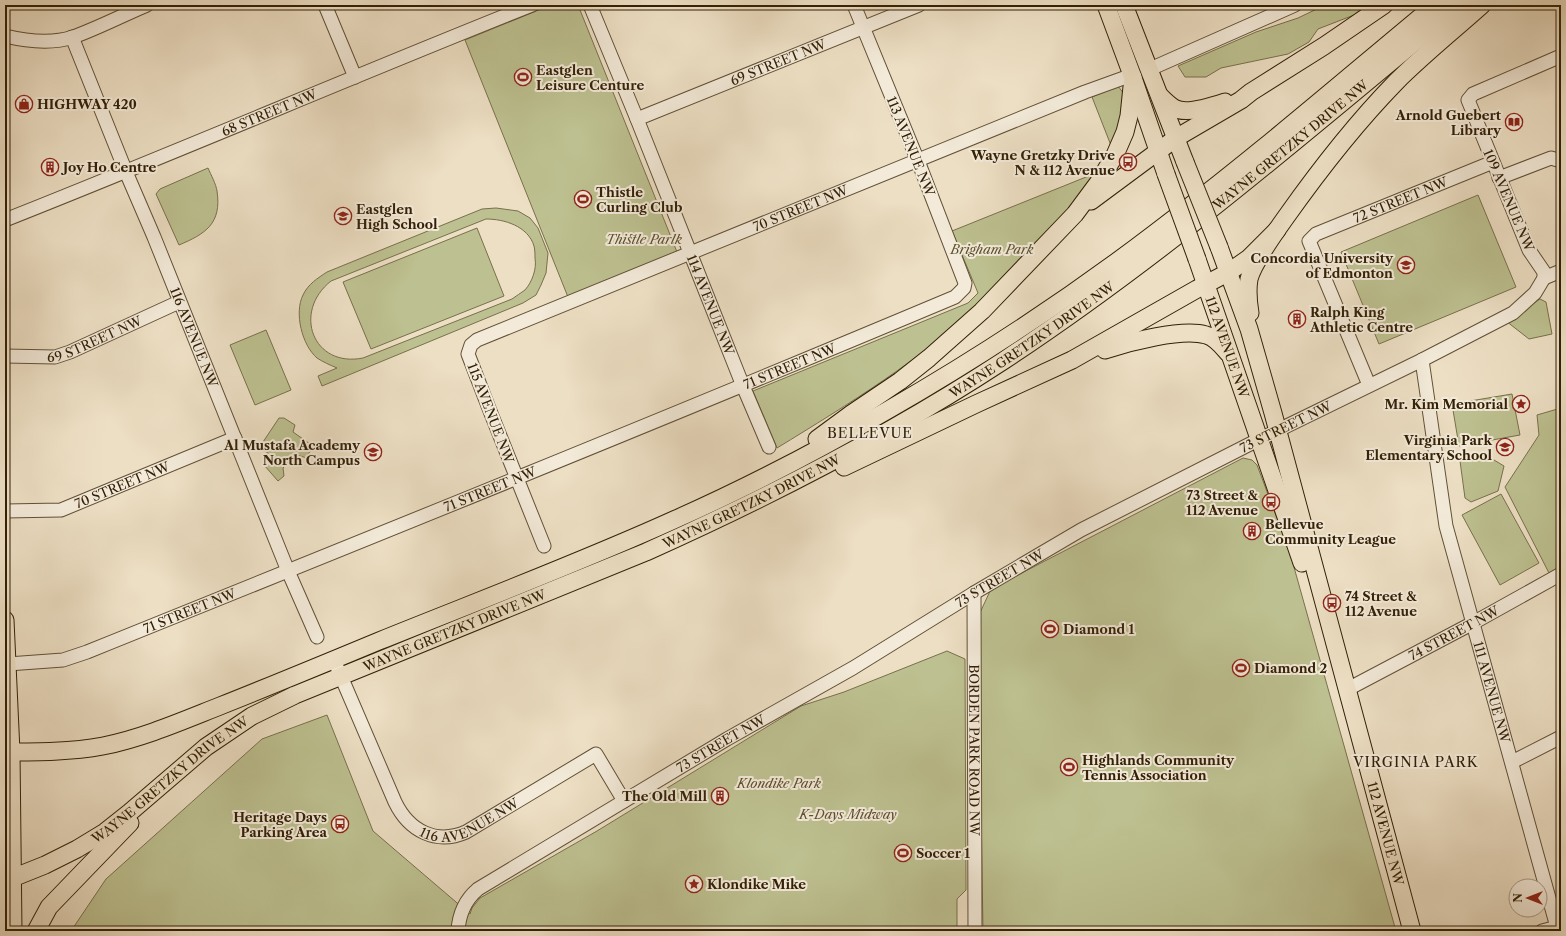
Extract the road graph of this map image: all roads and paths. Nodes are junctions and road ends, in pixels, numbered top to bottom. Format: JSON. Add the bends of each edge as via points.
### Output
{"nodes":[{"id":1,"x":147,"y":5,"type":"edge"},
{"id":2,"x":325,"y":5,"type":"edge"},
{"id":3,"x":532,"y":5,"type":"edge"},
{"id":4,"x":590,"y":5,"type":"edge"},
{"id":5,"x":854,"y":5,"type":"edge"},
{"id":6,"x":919,"y":5,"type":"edge"},
{"id":7,"x":1106,"y":5,"type":"edge"},
{"id":8,"x":1124,"y":5,"type":"edge"},
{"id":9,"x":1294,"y":5,"type":"edge"},
{"id":10,"x":1384,"y":5,"type":"edge"},
{"id":11,"x":1435,"y":5,"type":"edge"},
{"id":12,"x":1459,"y":5,"type":"edge"},
{"id":13,"x":1482,"y":5,"type":"edge"},
{"id":14,"x":863,"y":28,"type":"junction"},
{"id":15,"x":5,"y":36,"type":"edge"},
{"id":16,"x":72,"y":37,"type":"junction"},
{"id":17,"x":1561,"y":56,"type":"edge"},
{"id":18,"x":1150,"y":69,"type":"junction"},
{"id":19,"x":1132,"y":76,"type":"junction"},
{"id":20,"x":355,"y":77,"type":"junction"},
{"id":21,"x":1251,"y":92,"type":"junction"},
{"id":22,"x":1160,"y":96,"type":"junction"},
{"id":23,"x":637,"y":119,"type":"junction"},
{"id":24,"x":1176,"y":138,"type":"junction"},
{"id":25,"x":1158,"y":151,"type":"junction"},
{"id":26,"x":918,"y":161,"type":"junction"},
{"id":27,"x":1561,"y":161,"type":"edge"},
{"id":28,"x":1493,"y":162,"type":"junction"},
{"id":29,"x":126,"y":172,"type":"junction"},
{"id":30,"x":1499,"y":178,"type":"junction"},
{"id":31,"x":1075,"y":214,"type":"junction"},
{"id":32,"x":5,"y":220,"type":"edge"},
{"id":33,"x":1277,"y":230,"type":"junction"},
{"id":34,"x":690,"y":252,"type":"junction"},
{"id":35,"x":1561,"y":271,"type":"edge"},
{"id":36,"x":1229,"y":272,"type":"junction"},
{"id":37,"x":1544,"y":278,"type":"junction"},
{"id":38,"x":1206,"y":284,"type":"junction"},
{"id":39,"x":964,"y":288,"type":"joint"},
{"id":40,"x":180,"y":302,"type":"junction"},
{"id":41,"x":471,"y":346,"type":"joint"},
{"id":42,"x":1229,"y":354,"type":"junction"},
{"id":43,"x":5,"y":356,"type":"edge"},
{"id":44,"x":1072,"y":360,"type":"junction"},
{"id":45,"x":1258,"y":360,"type":"junction"},
{"id":46,"x":1422,"y":360,"type":"junction"},
{"id":47,"x":1369,"y":385,"type":"junction"},
{"id":48,"x":743,"y":386,"type":"junction"},
{"id":49,"x":1278,"y":430,"type":"junction"},
{"id":50,"x":235,"y":438,"type":"junction"},
{"id":51,"x":1259,"y":440,"type":"junction"},
{"id":52,"x":769,"y":447,"type":"dead end"},
{"id":53,"x":773,"y":473,"type":"junction"},
{"id":54,"x":516,"y":479,"type":"junction"},
{"id":55,"x":776,"y":491,"type":"junction"},
{"id":56,"x":5,"y":511,"type":"edge"},
{"id":57,"x":544,"y":546,"type":"dead end"},
{"id":58,"x":288,"y":571,"type":"junction"},
{"id":59,"x":1561,"y":574,"type":"edge"},
{"id":60,"x":974,"y":593,"type":"junction"},
{"id":61,"x":5,"y":620,"type":"edge"},
{"id":62,"x":1473,"y":623,"type":"junction"},
{"id":63,"x":317,"y":637,"type":"dead end"},
{"id":64,"x":334,"y":660,"type":"junction"},
{"id":65,"x":8,"y":664,"type":"junction"},
{"id":66,"x":341,"y":676,"type":"junction"},
{"id":67,"x":1346,"y":690,"type":"junction"},
{"id":68,"x":1561,"y":737,"type":"edge"},
{"id":69,"x":8,"y":752,"type":"edge"},
{"id":70,"x":1512,"y":762,"type":"junction"},
{"id":71,"x":171,"y":778,"type":"junction"},
{"id":72,"x":624,"y":801,"type":"junction"},
{"id":73,"x":9,"y":880,"type":"edge"},
{"id":74,"x":1559,"y":926,"type":"edge"},
{"id":75,"x":13,"y":931,"type":"edge"},
{"id":76,"x":36,"y":931,"type":"edge"},
{"id":77,"x":458,"y":931,"type":"edge"},
{"id":78,"x":975,"y":931,"type":"edge"},
{"id":79,"x":1412,"y":931,"type":"edge"},
{"id":80,"x":1542,"y":931,"type":"edge"}],
"edges":[{"from":1,"to":16,"type":"street"},
{"from":2,"to":20,"type":"street"},
{"from":3,"to":20,"type":"street","name":"68 STREET NW"},
{"from":4,"to":23,"type":"street","name":"114 AVENUE NW"},
{"from":5,"to":14,"type":"street","name":"113 AVENUE NW"},
{"from":6,"to":14,"type":"street","name":"69 STREET NW"},
{"from":7,"to":19,"type":"main road","name":"112 AVENUE NW"},
{"from":8,"to":18,"type":"main road","name":"112 AVENUE NW"},
{"from":9,"to":18,"type":"street"},
{"from":10,"to":21,"type":"main road"},
{"from":11,"to":53,"type":"main road","name":"WAYNE GRETZKY DRIVE NW","via":[[1227,177],[1101,273],[943,377]]},
{"from":12,"to":55,"type":"main road","name":"WAYNE GRETZKY DRIVE NW","via":[[1225,198],[1060,323],[1002,362],[910,417]]},
{"from":13,"to":33,"type":"main road","via":[[1397,81],[1364,116],[1339,145]]},
{"from":14,"to":23,"type":"street","name":"69 STREET NW"},
{"from":14,"to":26,"type":"street","name":"113 AVENUE NW"},
{"from":15,"to":16,"type":"street","via":[[47,41]]},
{"from":16,"to":29,"type":"street","name":"116 AVENUE NW"},
{"from":17,"to":28,"type":"street","name":"109 AVENUE NW","via":[[1469,98]]},
{"from":18,"to":22,"type":"main road","name":"112 AVENUE NW"},
{"from":19,"to":25,"type":"main road","name":"112 AVENUE NW"},
{"from":19,"to":26,"type":"street","name":"70 STREET NW","via":[[1085,92]]},
{"from":19,"to":31,"type":"main road","via":[[1125,132],[1098,183]]},
{"from":20,"to":29,"type":"street","name":"68 STREET NW"},
{"from":21,"to":22,"type":"main road","via":[[1210,107],[1187,110],[1175,109]]},
{"from":21,"to":24,"type":"main road"},
{"from":22,"to":24,"type":"main road","name":"112 AVENUE NW"},
{"from":23,"to":34,"type":"street","name":"114 AVENUE NW"},
{"from":24,"to":25,"type":"main road"},
{"from":24,"to":36,"type":"main road","name":"112 AVENUE NW","bridge":true},
{"from":25,"to":31,"type":"main road"},
{"from":25,"to":38,"type":"main road","name":"112 AVENUE NW","bridge":true},
{"from":26,"to":34,"type":"street","name":"70 STREET NW"},
{"from":26,"to":39,"type":"street","name":"113 AVENUE NW"},
{"from":27,"to":30,"type":"street","via":[[1551,158]]},
{"from":28,"to":30,"type":"street","name":"109 AVENUE NW"},
{"from":28,"to":47,"type":"street","name":"72 STREET NW","via":[[1316,234],[1309,241]]},
{"from":29,"to":32,"type":"street","name":"68 STREET NW"},
{"from":29,"to":40,"type":"street","name":"116 AVENUE NW"},
{"from":30,"to":37,"type":"street","name":"109 AVENUE NW","via":[[1529,250],[1544,272]]},
{"from":31,"to":53,"type":"main road","via":[[982,311],[929,358]]},
{"from":33,"to":36,"type":"main road","via":[[1249,258]]},
{"from":33,"to":45,"type":"main road","via":[[1254,266],[1248,290]]},
{"from":34,"to":41,"type":"street","name":"70 STREET NW","via":[[477,340]]},
{"from":34,"to":48,"type":"street","name":"114 AVENUE NW"},
{"from":35,"to":37,"type":"street"},
{"from":36,"to":38,"type":"main road"},
{"from":36,"to":45,"type":"main road","name":"112 AVENUE NW"},
{"from":37,"to":46,"type":"street","name":"73 STREET NW","via":[[1535,293],[1513,313]]},
{"from":38,"to":42,"type":"main road","name":"112 AVENUE NW"},
{"from":38,"to":44,"type":"main road"},
{"from":39,"to":48,"type":"street","name":"71 STREET NW","via":[[955,297]]},
{"from":40,"to":43,"type":"street","name":"69 STREET NW","via":[[55,357]]},
{"from":40,"to":50,"type":"street","name":"116 AVENUE NW"},
{"from":41,"to":54,"type":"street","name":"115 AVENUE NW","via":[[468,354]]},
{"from":42,"to":44,"type":"main road","via":[[1213,338],[1192,334],[1129,342]]},
{"from":42,"to":51,"type":"main road","name":"112 AVENUE NW"},
{"from":44,"to":55,"type":"main road","via":[[836,471]]},
{"from":45,"to":49,"type":"main road","name":"112 AVENUE NW"},
{"from":46,"to":47,"type":"street","name":"73 STREET NW"},
{"from":46,"to":62,"type":"street","name":"111 AVENUE NW","via":[[1446,526]]},
{"from":47,"to":49,"type":"street","name":"73 STREET NW"},
{"from":48,"to":52,"type":"street","name":"114 AVENUE NW"},
{"from":48,"to":54,"type":"street","name":"71 STREET NW"},
{"from":49,"to":51,"type":"street","name":"73 STREET NW"},
{"from":49,"to":67,"type":"main road","name":"112 AVENUE NW"},
{"from":50,"to":56,"type":"street","name":"70 STREET NW","via":[[61,510]]},
{"from":50,"to":58,"type":"street","name":"116 AVENUE NW"},
{"from":51,"to":60,"type":"street","name":"73 STREET NW","via":[[1080,530]]},
{"from":51,"to":67,"type":"main road","name":"112 AVENUE NW"},
{"from":53,"to":64,"type":"main road","name":"WAYNE GRETZKY DRIVE NW","via":[[676,520]]},
{"from":54,"to":57,"type":"street","name":"115 AVENUE NW"},
{"from":54,"to":58,"type":"street","name":"71 STREET NW"},
{"from":55,"to":66,"type":"main road","name":"WAYNE GRETZKY DRIVE NW","via":[[646,552]]},
{"from":58,"to":63,"type":"street","name":"116 AVENUE NW"},
{"from":58,"to":65,"type":"street","name":"71 STREET NW","via":[[64,660]]},
{"from":59,"to":62,"type":"street","name":"74 STREET NW"},
{"from":60,"to":72,"type":"street","name":"73 STREET NW","via":[[853,668]]},
{"from":60,"to":78,"type":"street","name":"BORDEN PARK ROAD NW"},
{"from":61,"to":65,"type":"main road"},
{"from":62,"to":67,"type":"street","name":"74 STREET NW"},
{"from":62,"to":70,"type":"street","name":"111 AVENUE NW"},
{"from":64,"to":66,"type":"street","name":"116 AVENUE NW"},
{"from":64,"to":69,"type":"main road","name":"WAYNE GRETZKY DRIVE NW","via":[[127,740],[86,749]]},
{"from":65,"to":69,"type":"main road"},
{"from":66,"to":71,"type":"main road","name":"WAYNE GRETZKY DRIVE NW","via":[[252,716],[206,747]]},
{"from":66,"to":72,"type":"street","name":"116 AVENUE NW","via":[[400,813],[407,821],[428,834],[444,837],[466,832],[596,754]]},
{"from":67,"to":79,"type":"main road","name":"112 AVENUE NW"},
{"from":68,"to":70,"type":"street"},
{"from":69,"to":73,"type":"main road"},
{"from":70,"to":74,"type":"street","name":"111 AVENUE NW"},
{"from":71,"to":73,"type":"main road","name":"WAYNE GRETZKY DRIVE NW","via":[[104,832],[77,849]]},
{"from":71,"to":76,"type":"main road","via":[[49,907]]},
{"from":72,"to":77,"type":"street","name":"73 STREET NW","via":[[478,888],[462,909]]},
{"from":73,"to":75,"type":"main road"},
{"from":74,"to":80,"type":"street"}]}
